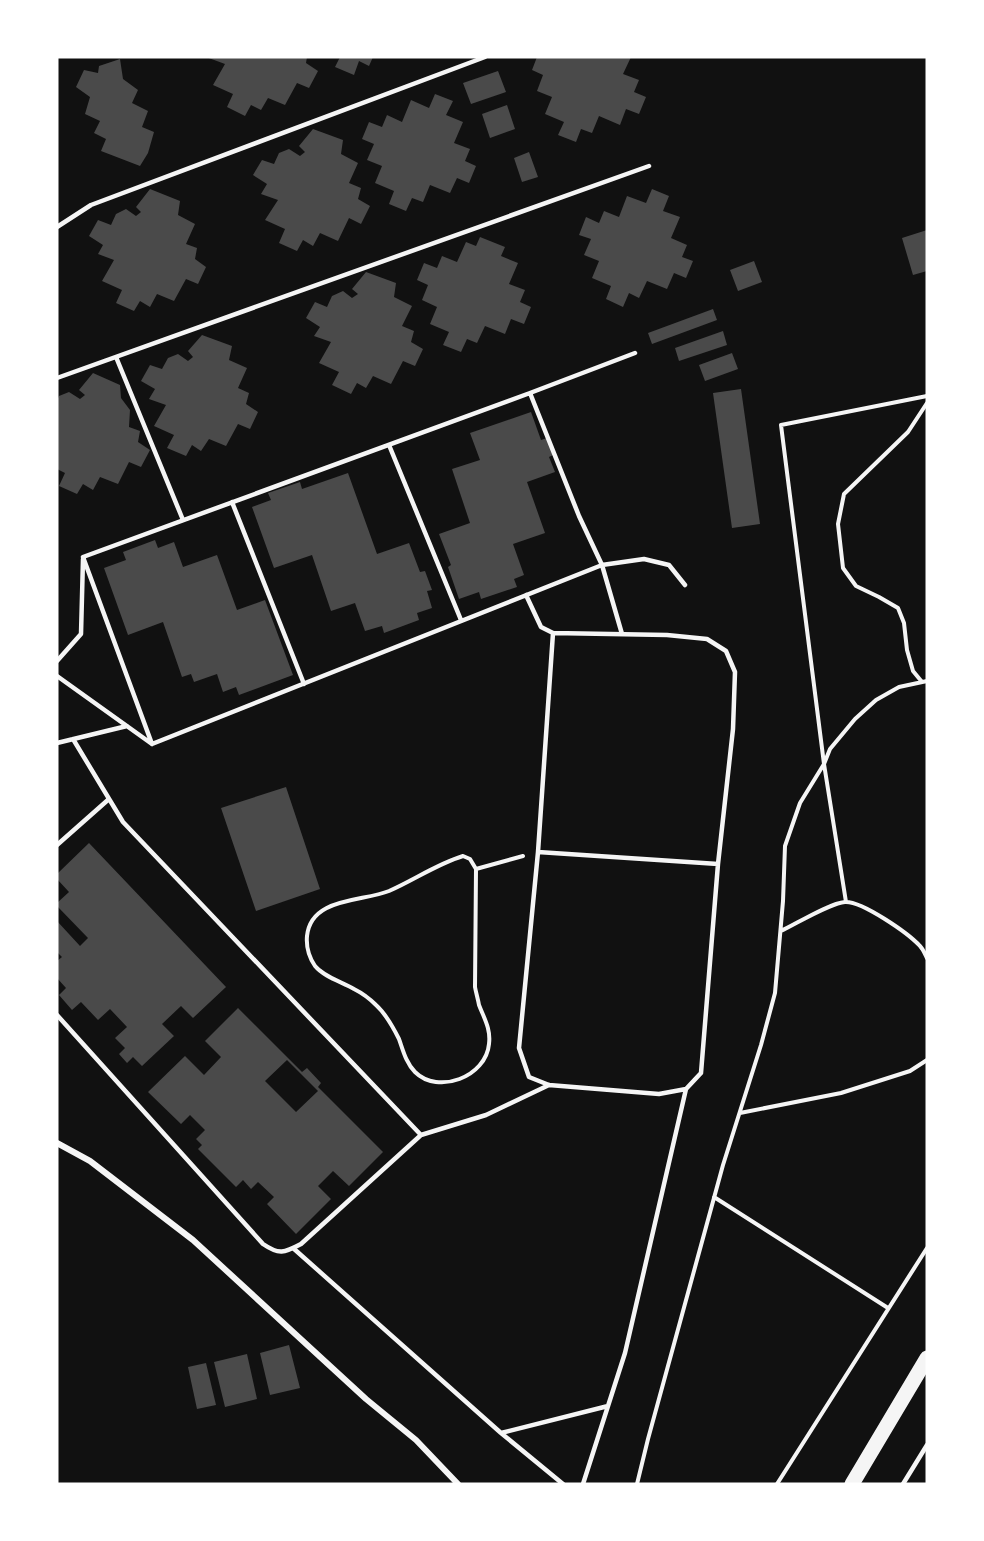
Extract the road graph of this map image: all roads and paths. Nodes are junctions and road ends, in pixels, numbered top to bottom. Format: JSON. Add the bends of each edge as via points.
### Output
{"nodes":[{"id":1,"x":485,"y":57,"type":"edge"},
{"id":2,"x":649,"y":166,"type":"dead end"},
{"id":3,"x":57,"y":227,"type":"edge"},
{"id":4,"x":635,"y":353,"type":"dead end"},
{"id":5,"x":116,"y":357,"type":"junction"},
{"id":6,"x":57,"y":378,"type":"edge"},
{"id":7,"x":530,"y":393,"type":"junction"},
{"id":8,"x":927,"y":396,"type":"edge"},
{"id":9,"x":927,"y":403,"type":"edge"},
{"id":10,"x":389,"y":445,"type":"junction"},
{"id":11,"x":232,"y":502,"type":"junction"},
{"id":12,"x":183,"y":520,"type":"junction"},
{"id":13,"x":83,"y":557,"type":"junction"},
{"id":14,"x":602,"y":565,"type":"junction"},
{"id":15,"x":685,"y":585,"type":"dead end"},
{"id":16,"x":526,"y":595,"type":"junction"},
{"id":17,"x":461,"y":620,"type":"junction"},
{"id":18,"x":553,"y":633,"type":"junction"},
{"id":19,"x":622,"y":634,"type":"junction"},
{"id":20,"x":57,"y":661,"type":"edge"},
{"id":21,"x":57,"y":676,"type":"edge"},
{"id":22,"x":924,"y":681,"type":"edge"},
{"id":23,"x":304,"y":684,"type":"junction"},
{"id":24,"x":127,"y":726,"type":"junction"},
{"id":25,"x":74,"y":739,"type":"junction"},
{"id":26,"x":57,"y":743,"type":"edge"},
{"id":27,"x":152,"y":744,"type":"junction"},
{"id":28,"x":824,"y":764,"type":"junction"},
{"id":29,"x":109,"y":799,"type":"junction"},
{"id":30,"x":57,"y":845,"type":"edge"},
{"id":31,"x":538,"y":852,"type":"junction"},
{"id":32,"x":718,"y":864,"type":"junction"},
{"id":33,"x":476,"y":869,"type":"junction"},
{"id":34,"x":846,"y":902,"type":"junction"},
{"id":35,"x":781,"y":931,"type":"junction"},
{"id":36,"x":927,"y":958,"type":"edge"},
{"id":37,"x":57,"y":1016,"type":"edge"},
{"id":38,"x":927,"y":1060,"type":"edge"},
{"id":39,"x":549,"y":1085,"type":"junction"},
{"id":40,"x":686,"y":1089,"type":"junction"},
{"id":41,"x":740,"y":1113,"type":"junction"},
{"id":42,"x":421,"y":1135,"type":"junction"},
{"id":43,"x":57,"y":1143,"type":"edge"},
{"id":44,"x":714,"y":1197,"type":"junction"},
{"id":45,"x":293,"y":1248,"type":"junction"},
{"id":46,"x":927,"y":1248,"type":"edge"},
{"id":47,"x":888,"y":1308,"type":"junction"},
{"id":48,"x":927,"y":1358,"type":"edge"},
{"id":49,"x":608,"y":1406,"type":"junction"},
{"id":50,"x":501,"y":1433,"type":"junction"},
{"id":51,"x":927,"y":1445,"type":"edge"},
{"id":52,"x":458,"y":1484,"type":"edge"},
{"id":53,"x":563,"y":1484,"type":"edge"},
{"id":54,"x":583,"y":1484,"type":"edge"},
{"id":55,"x":637,"y":1484,"type":"edge"},
{"id":56,"x":777,"y":1484,"type":"edge"},
{"id":57,"x":852,"y":1484,"type":"edge"},
{"id":58,"x":903,"y":1484,"type":"edge"}],
"edges":[{"from":1,"to":3,"type":"lane","via":[[91,205]]},
{"from":2,"to":5,"type":"lane"},
{"from":4,"to":7,"type":"lane"},
{"from":5,"to":6,"type":"lane"},
{"from":5,"to":12,"type":"lane"},
{"from":7,"to":10,"type":"lane"},
{"from":7,"to":14,"type":"lane"},
{"from":8,"to":28,"type":"path","via":[[781,425]]},
{"from":9,"to":22,"type":"path","via":[[908,432],[844,494],[838,524],[843,568],[856,586],[898,608],[913,671]]},
{"from":10,"to":11,"type":"lane"},
{"from":10,"to":17,"type":"lane"},
{"from":11,"to":12,"type":"lane"},
{"from":11,"to":23,"type":"lane"},
{"from":12,"to":13,"type":"lane"},
{"from":13,"to":20,"type":"lane","via":[[81,634]]},
{"from":13,"to":27,"type":"lane"},
{"from":14,"to":15,"type":"lane","via":[[644,559],[669,565]]},
{"from":14,"to":16,"type":"lane"},
{"from":14,"to":19,"type":"lane"},
{"from":16,"to":17,"type":"lane"},
{"from":16,"to":18,"type":"lane","via":[[541,627]]},
{"from":17,"to":23,"type":"lane"},
{"from":18,"to":19,"type":"lane"},
{"from":18,"to":31,"type":"lane"},
{"from":19,"to":32,"type":"lane","via":[[707,639],[726,651],[735,672],[733,729]]},
{"from":21,"to":24,"type":"lane"},
{"from":22,"to":28,"type":"path","via":[[899,687],[876,700],[830,749]]},
{"from":23,"to":27,"type":"lane"},
{"from":24,"to":25,"type":"lane"},
{"from":24,"to":27,"type":"lane"},
{"from":25,"to":26,"type":"lane"},
{"from":25,"to":29,"type":"lane"},
{"from":28,"to":34,"type":"path"},
{"from":28,"to":35,"type":"path","via":[[800,803],[785,846]]},
{"from":29,"to":30,"type":"lane"},
{"from":29,"to":42,"type":"lane","via":[[123,822]]},
{"from":31,"to":32,"type":"lane"},
{"from":31,"to":33,"type":"path"},
{"from":31,"to":39,"type":"lane","via":[[519,1048],[529,1077]]},
{"from":32,"to":40,"type":"lane","via":[[701,1073]]},
{"from":33,"to":33,"type":"path","via":[[475,987],[489,1030],[489,1046],[473,1072],[457,1081],[442,1083],[416,1073],[386,1016],[376,1005],[358,990],[321,973],[307,948],[307,934],[318,914],[333,905],[385,892],[463,856]]},
{"from":34,"to":35,"type":"path"},
{"from":34,"to":36,"type":"path","via":[[901,929]]},
{"from":35,"to":41,"type":"path","via":[[776,993]]},
{"from":37,"to":45,"type":"lane","via":[[263,1244],[274,1252]]},
{"from":38,"to":41,"type":"path","via":[[910,1071],[841,1093]]},
{"from":39,"to":40,"type":"lane","via":[[659,1094]]},
{"from":39,"to":42,"type":"lane","via":[[486,1115]]},
{"from":40,"to":49,"type":"lane","via":[[625,1353]]},
{"from":41,"to":44,"type":"path"},
{"from":42,"to":45,"type":"lane"},
{"from":43,"to":52,"type":"street","via":[[90,1161],[193,1240],[416,1440]]},
{"from":44,"to":47,"type":"path"},
{"from":44,"to":55,"type":"path"},
{"from":45,"to":50,"type":"lane"},
{"from":46,"to":47,"type":"path"},
{"from":47,"to":56,"type":"path"},
{"from":48,"to":57,"type":"main road"},
{"from":49,"to":50,"type":"lane"},
{"from":49,"to":54,"type":"lane"},
{"from":50,"to":53,"type":"lane"},
{"from":51,"to":58,"type":"lane"}]}
